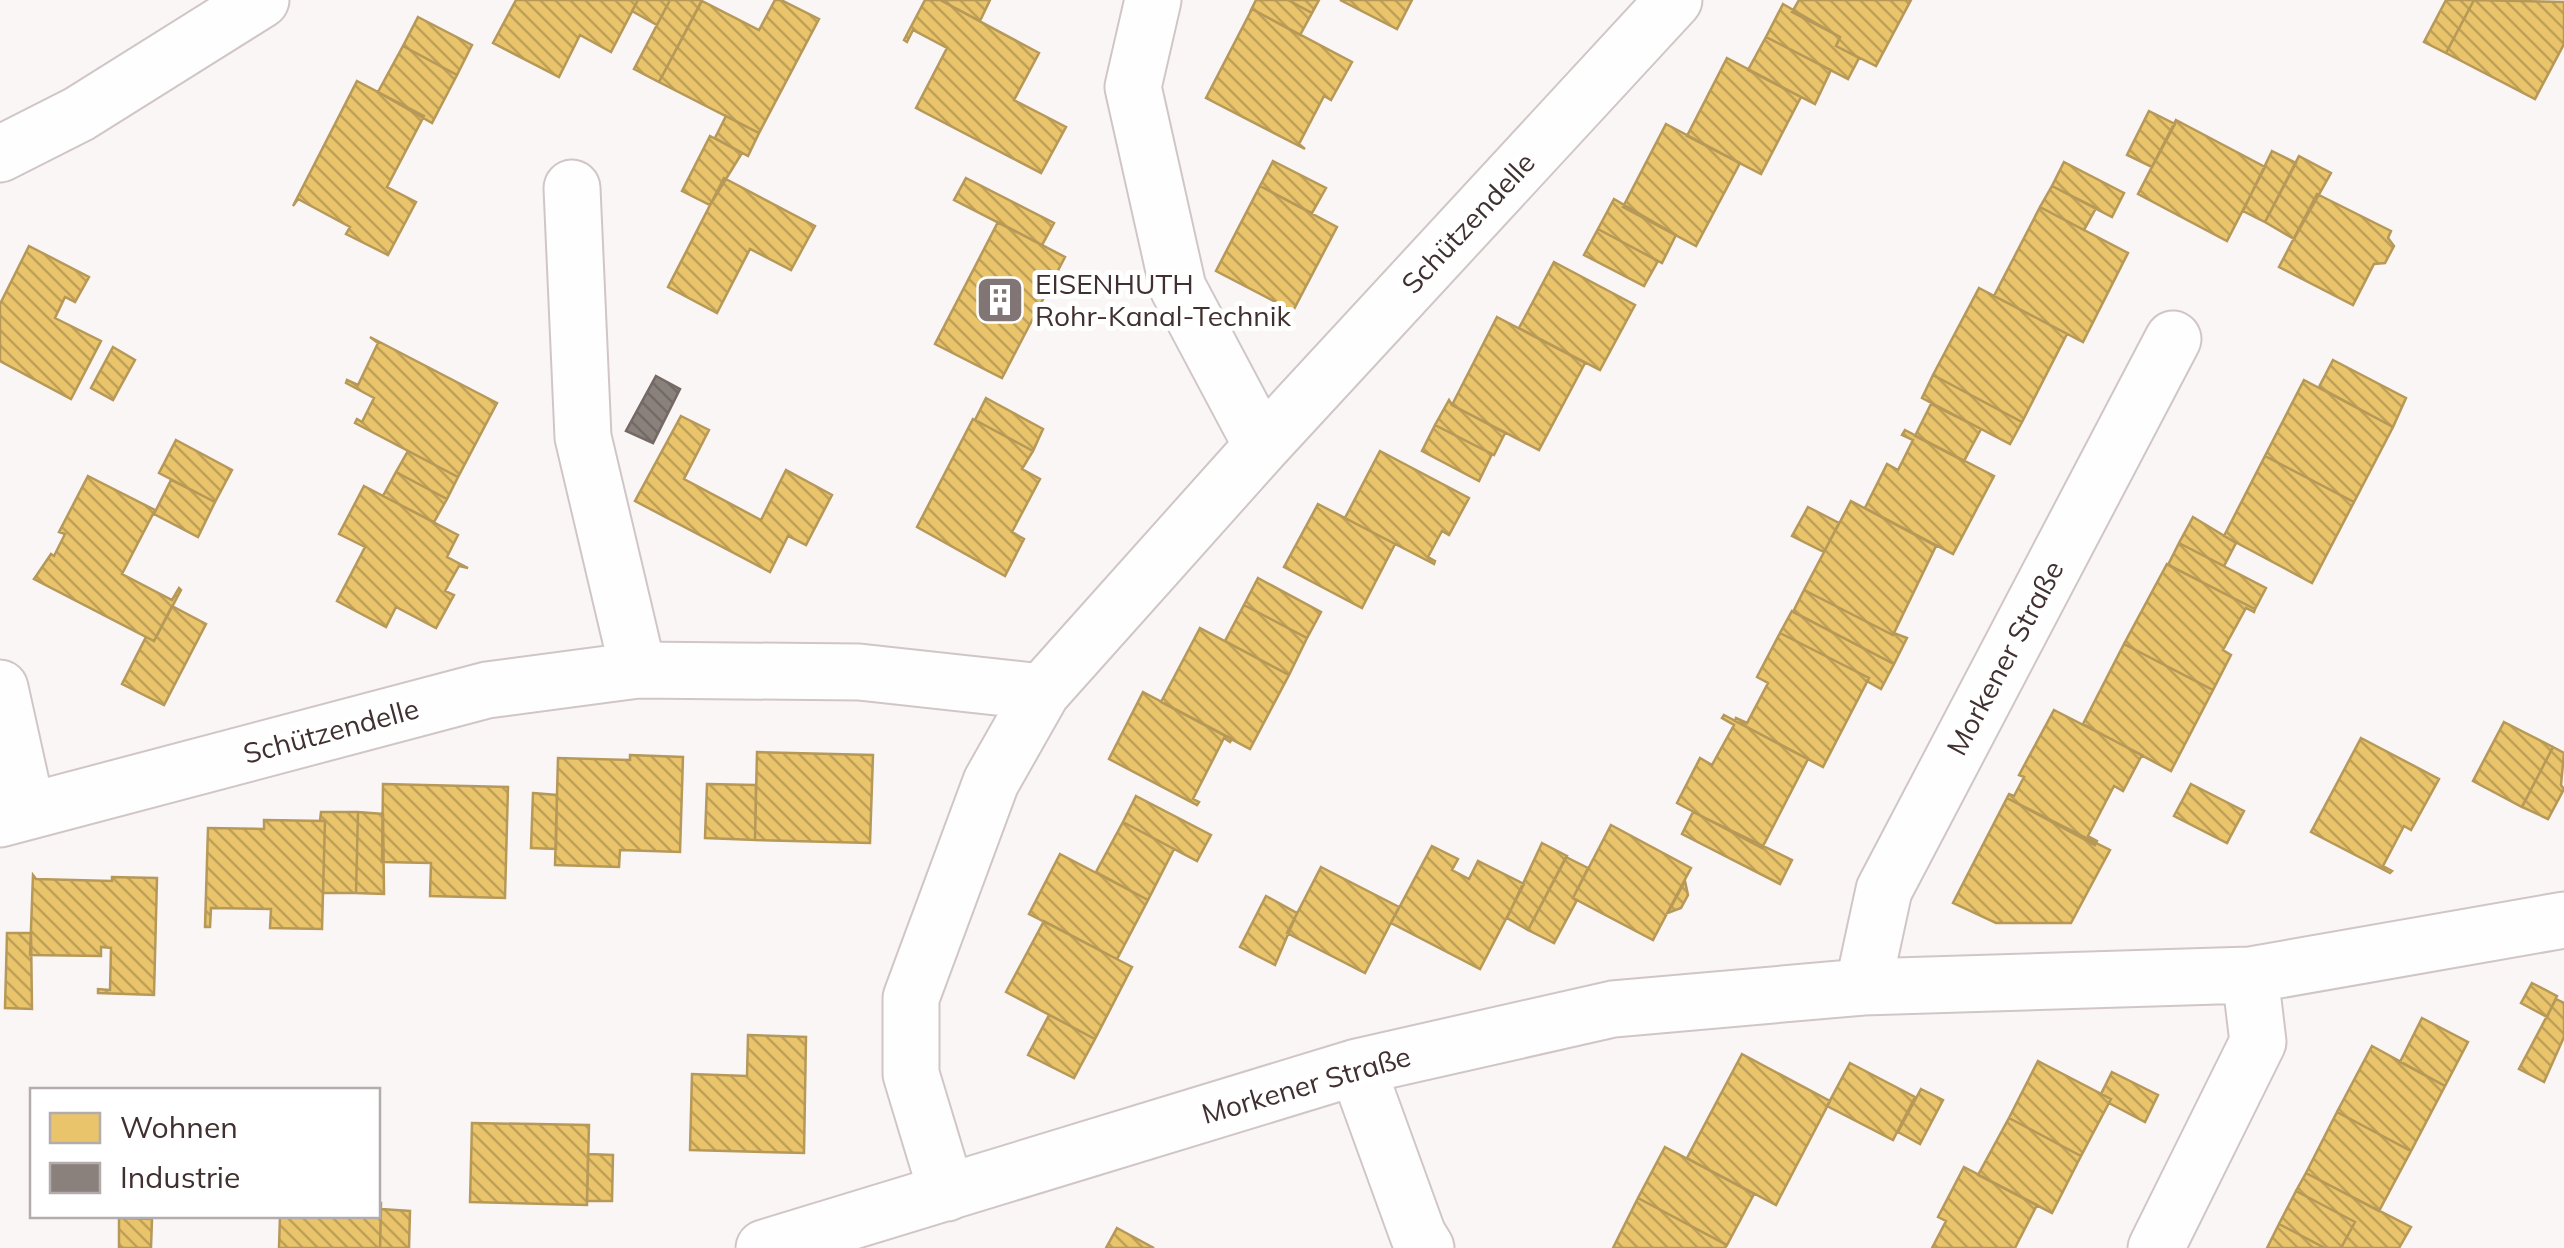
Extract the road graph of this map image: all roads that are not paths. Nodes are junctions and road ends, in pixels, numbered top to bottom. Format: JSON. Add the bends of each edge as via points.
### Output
{"nodes":[{"id":1,"x":261,"y":0,"type":"edge"},
{"id":2,"x":1153,"y":0,"type":"edge"},
{"id":3,"x":1674,"y":0,"type":"edge"},
{"id":4,"x":0,"y":154,"type":"edge"},
{"id":5,"x":572,"y":188,"type":"dead end"},
{"id":6,"x":2173,"y":339,"type":"dead end"},
{"id":7,"x":1262,"y":446,"type":"junction"},
{"id":8,"x":638,"y":670,"type":"junction"},
{"id":9,"x":0,"y":688,"type":"edge"},
{"id":10,"x":1042,"y":692,"type":"junction"},
{"id":11,"x":14,"y":815,"type":"edge"},
{"id":12,"x":2564,"y":920,"type":"edge"},
{"id":13,"x":2250,"y":976,"type":"junction"},
{"id":14,"x":1862,"y":987,"type":"junction"},
{"id":15,"x":1358,"y":1067,"type":"junction"},
{"id":16,"x":947,"y":1193,"type":"junction"},
{"id":17,"x":764,"y":1248,"type":"edge"},
{"id":18,"x":1426,"y":1248,"type":"edge"},
{"id":19,"x":2156,"y":1248,"type":"edge"}],
"edges":[{"from":1,"to":4,"type":"street","via":[[79,114]]},
{"from":2,"to":7,"type":"street","via":[[1132,86],[1178,288]]},
{"from":3,"to":7,"type":"street","name":"Schützendelle"},
{"from":5,"to":8,"type":"street","via":[[582,438]]},
{"from":6,"to":14,"type":"street","name":"Morkener Straße","via":[[1884,890]]},
{"from":7,"to":10,"type":"street","name":"Schützendelle"},
{"from":8,"to":10,"type":"street","name":"Schützendelle","via":[[859,672]]},
{"from":8,"to":11,"type":"street","name":"Schützendelle","via":[[487,690]]},
{"from":9,"to":11,"type":"street","name":"Schützendelle"},
{"from":10,"to":16,"type":"street","name":"Schützendelle","via":[[991,782],[911,998],[910,1074]]},
{"from":12,"to":13,"type":"street","name":"Morkener Straße"},
{"from":13,"to":14,"type":"street","name":"Morkener Straße"},
{"from":13,"to":19,"type":"street","via":[[2258,1042]]},
{"from":14,"to":15,"type":"street","name":"Morkener Straße","via":[[1612,1010]]},
{"from":15,"to":16,"type":"street","name":"Morkener Straße"},
{"from":15,"to":18,"type":"street"},
{"from":16,"to":17,"type":"street","name":"Morkener Straße"}]}
